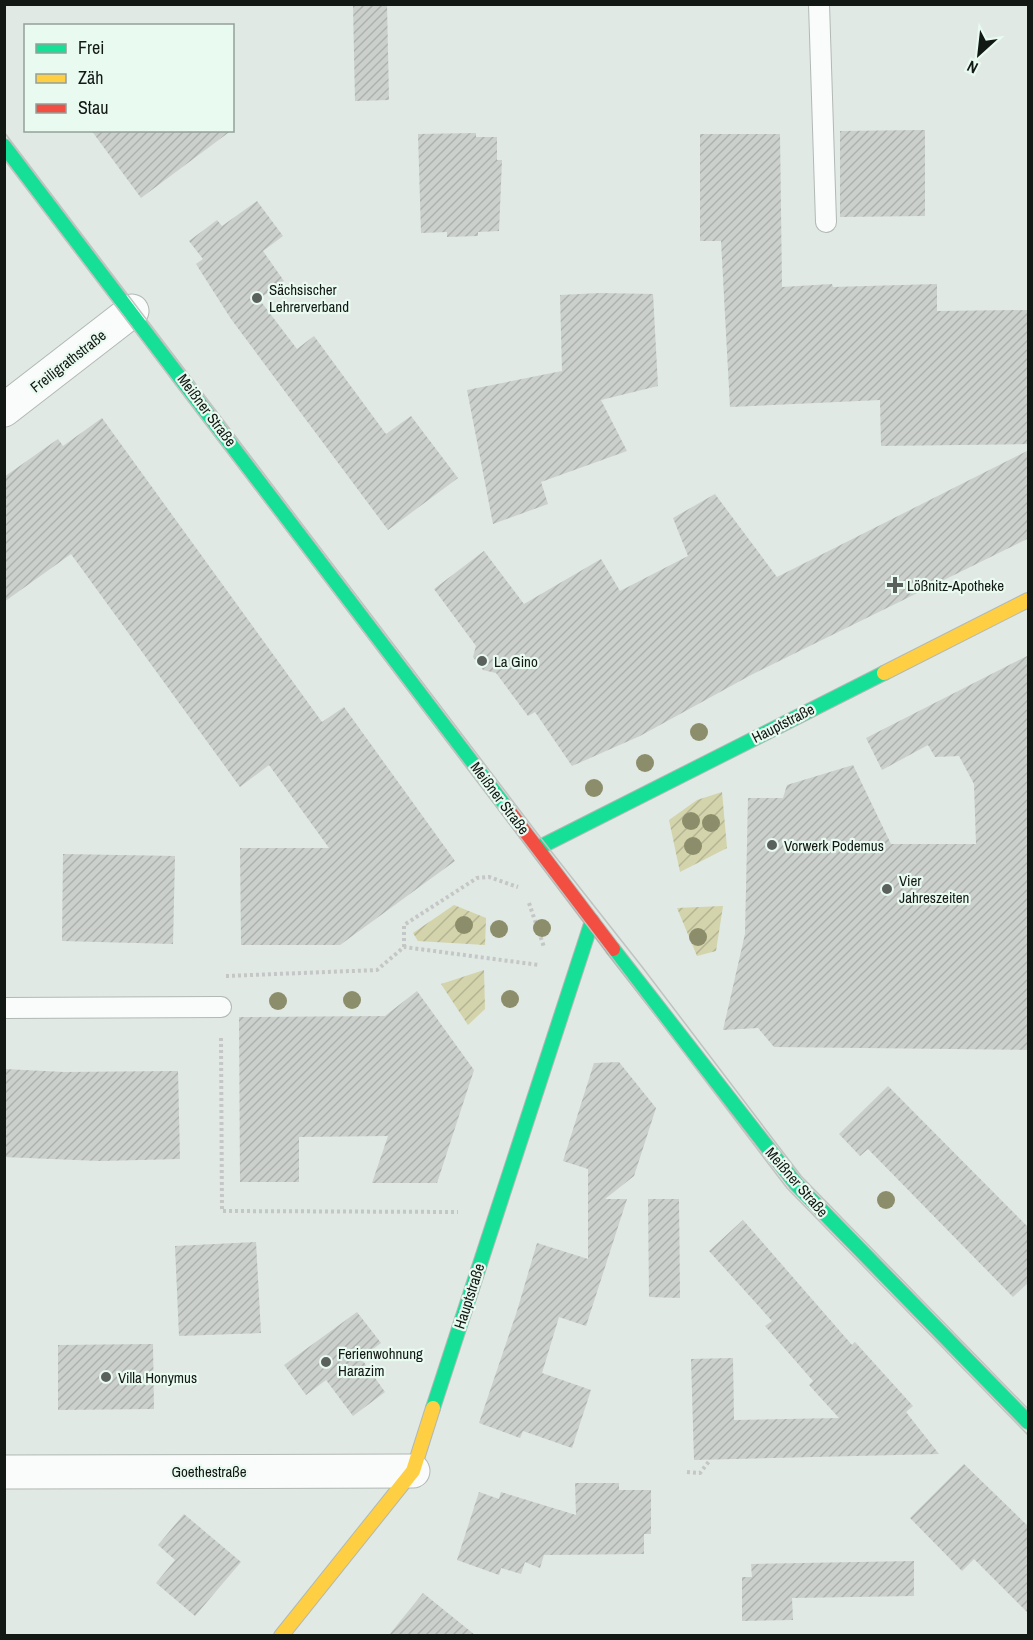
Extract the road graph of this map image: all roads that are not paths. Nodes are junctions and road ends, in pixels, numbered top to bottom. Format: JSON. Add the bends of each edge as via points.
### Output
{"nodes":[{"id":1,"x":819,"y":4,"type":"edge"},
{"id":2,"x":4,"y":146,"type":"edge"},
{"id":3,"x":826,"y":222,"type":"dead end"},
{"id":4,"x":132,"y":311,"type":"junction"},
{"id":5,"x":4,"y":410,"type":"edge"},
{"id":6,"x":1029,"y":600,"type":"edge"},
{"id":7,"x":538,"y":848,"type":"junction"},
{"id":8,"x":592,"y":921,"type":"junction"},
{"id":9,"x":221,"y":1007,"type":"road end"},
{"id":10,"x":4,"y":1008,"type":"edge"},
{"id":11,"x":1029,"y":1422,"type":"edge"},
{"id":12,"x":413,"y":1471,"type":"junction"},
{"id":13,"x":4,"y":1472,"type":"edge"},
{"id":14,"x":280,"y":1635,"type":"edge"}],
"edges":[{"from":1,"to":3,"type":"lane"},
{"from":2,"to":4,"type":"main road","name":"Meißner Straße"},
{"from":4,"to":5,"type":"street","name":"Freiligrathstraße"},
{"from":4,"to":7,"type":"main road","name":"Meißner Straße"},
{"from":6,"to":7,"type":"main road","name":"Hauptstraße"},
{"from":7,"to":8,"type":"main road","name":"Meißner Straße"},
{"from":8,"to":11,"type":"main road","name":"Meißner Straße","via":[[796,1184]]},
{"from":8,"to":12,"type":"main road","name":"Hauptstraße"},
{"from":9,"to":10,"type":"lane"},
{"from":12,"to":13,"type":"street","name":"Goethestraße"},
{"from":12,"to":14,"type":"main road","name":"Hauptstraße"}]}
